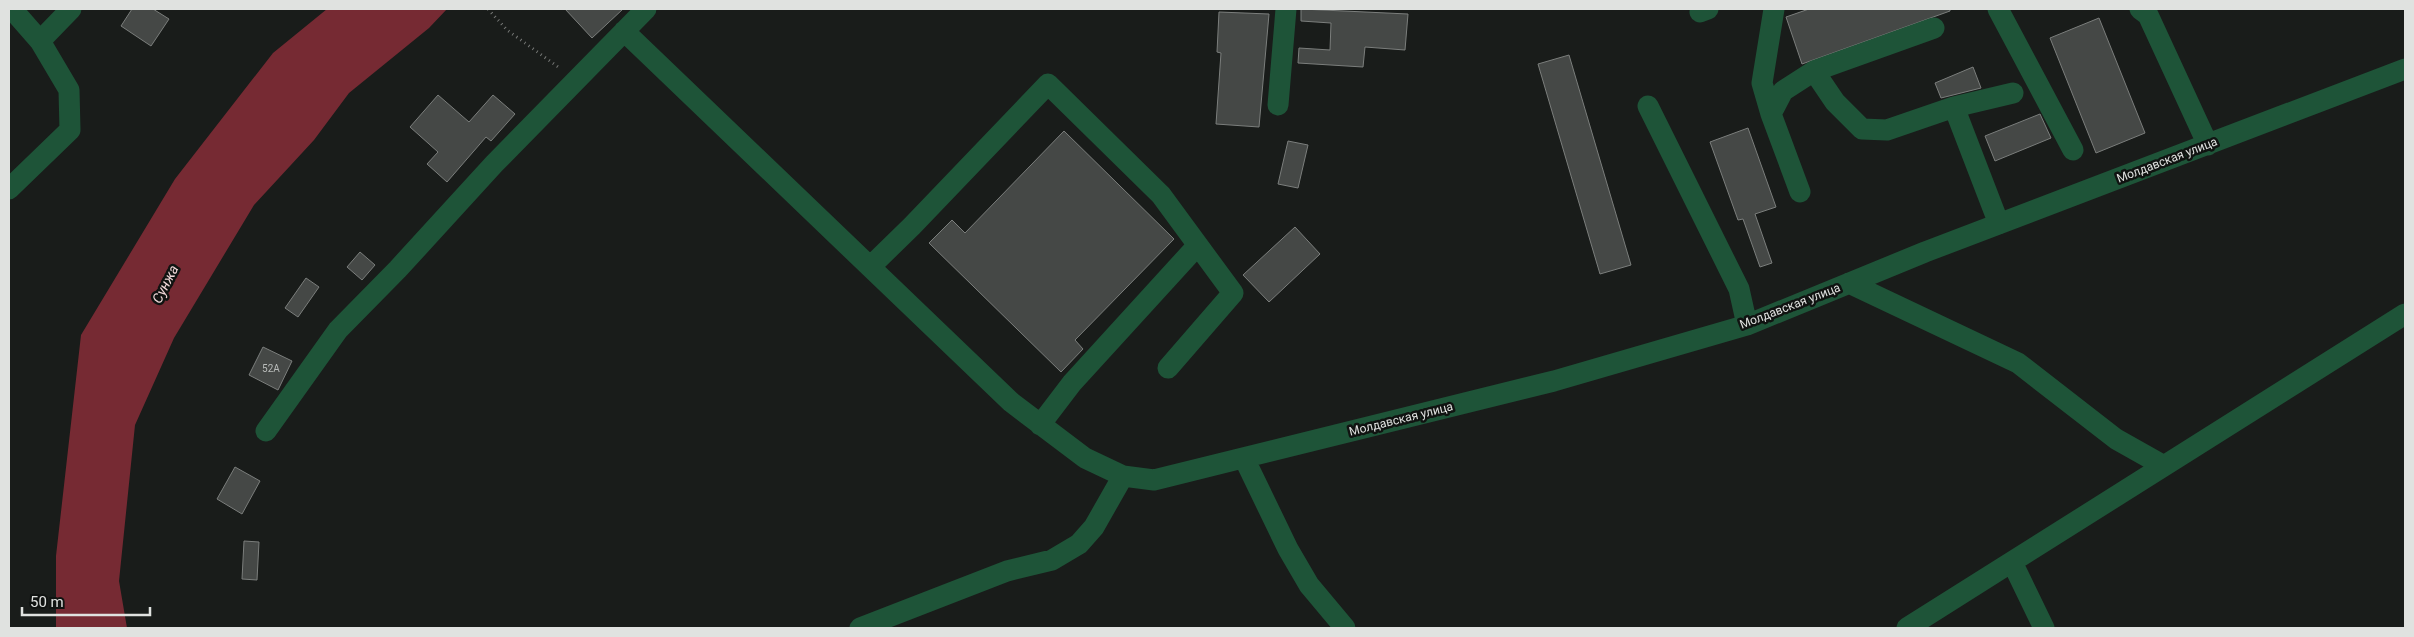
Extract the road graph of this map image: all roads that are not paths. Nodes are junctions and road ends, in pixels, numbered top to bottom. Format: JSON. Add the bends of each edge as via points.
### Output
{"nodes":[{"id":1,"x":12,"y":9,"type":"edge"},
{"id":2,"x":71,"y":9,"type":"edge"},
{"id":3,"x":646,"y":9,"type":"edge"},
{"id":4,"x":1286,"y":9,"type":"edge"},
{"id":5,"x":1774,"y":9,"type":"edge"},
{"id":6,"x":1998,"y":9,"type":"edge"},
{"id":7,"x":2140,"y":9,"type":"edge"},
{"id":8,"x":1934,"y":28,"type":"dead end"},
{"id":9,"x":624,"y":30,"type":"junction"},
{"id":10,"x":40,"y":41,"type":"junction"},
{"id":11,"x":2405,"y":69,"type":"edge"},
{"id":12,"x":1814,"y":70,"type":"junction"},
{"id":13,"x":2013,"y":93,"type":"dead end"},
{"id":14,"x":1278,"y":105,"type":"dead end"},
{"id":15,"x":1648,"y":106,"type":"dead end"},
{"id":16,"x":1954,"y":108,"type":"junction"},
{"id":17,"x":1772,"y":114,"type":"junction"},
{"id":18,"x":2208,"y":145,"type":"junction"},
{"id":19,"x":2073,"y":150,"type":"dead end"},
{"id":20,"x":9,"y":189,"type":"edge"},
{"id":21,"x":1800,"y":192,"type":"dead end"},
{"id":22,"x":1999,"y":224,"type":"junction"},
{"id":23,"x":1197,"y":246,"type":"junction"},
{"id":24,"x":870,"y":267,"type":"junction"},
{"id":25,"x":1849,"y":283,"type":"junction"},
{"id":26,"x":2405,"y":314,"type":"edge"},
{"id":27,"x":1747,"y":324,"type":"junction"},
{"id":28,"x":1168,"y":368,"type":"dead end"},
{"id":29,"x":1040,"y":425,"type":"junction"},
{"id":30,"x":266,"y":431,"type":"dead end"},
{"id":31,"x":1244,"y":458,"type":"junction"},
{"id":32,"x":2164,"y":466,"type":"junction"},
{"id":33,"x":1122,"y":476,"type":"junction"},
{"id":34,"x":2012,"y":562,"type":"junction"},
{"id":35,"x":872,"y":626,"type":"edge"},
{"id":36,"x":1346,"y":628,"type":"edge"},
{"id":37,"x":1907,"y":628,"type":"edge"},
{"id":38,"x":2044,"y":628,"type":"edge"}],
"edges":[{"from":1,"to":10,"type":"street"},
{"from":2,"to":10,"type":"street"},
{"from":3,"to":9,"type":"street"},
{"from":4,"to":14,"type":"street"},
{"from":5,"to":17,"type":"street","via":[[1762,84]]},
{"from":6,"to":19,"type":"street"},
{"from":7,"to":18,"type":"street","via":[[2148,15]]},
{"from":8,"to":12,"type":"street"},
{"from":9,"to":24,"type":"street"},
{"from":9,"to":30,"type":"street","via":[[338,330]]},
{"from":10,"to":20,"type":"street","via":[[69,90],[70,130]]},
{"from":11,"to":18,"type":"street","name":"Молдавская улица"},
{"from":12,"to":16,"type":"street","via":[[1835,102],[1862,130],[1887,130]]},
{"from":12,"to":17,"type":"street","via":[[1784,91]]},
{"from":13,"to":16,"type":"street"},
{"from":15,"to":27,"type":"street","via":[[1739,289]]},
{"from":16,"to":22,"type":"street"},
{"from":17,"to":21,"type":"street"},
{"from":18,"to":22,"type":"street","name":"Молдавская улица"},
{"from":22,"to":25,"type":"street","name":"Молдавская улица"},
{"from":23,"to":24,"type":"street","via":[[1161,195],[1048,84]]},
{"from":23,"to":28,"type":"street","via":[[1233,294]]},
{"from":23,"to":29,"type":"street","via":[[1072,383]]},
{"from":24,"to":29,"type":"street","via":[[1011,402]]},
{"from":25,"to":27,"type":"street","name":"Молдавская улица"},
{"from":25,"to":32,"type":"street","via":[[2018,363],[2116,439]]},
{"from":26,"to":32,"type":"street"},
{"from":27,"to":31,"type":"street","name":"Молдавская улица","via":[[1554,381]]},
{"from":29,"to":33,"type":"street","via":[[1085,458]]},
{"from":31,"to":33,"type":"street","name":"Молдавская улица","via":[[1154,480]]},
{"from":31,"to":36,"type":"street","via":[[1309,585]]},
{"from":32,"to":34,"type":"street"},
{"from":33,"to":35,"type":"street","via":[[1094,527],[1079,544],[1066,552],[1052,560],[1006,571]]},
{"from":34,"to":37,"type":"street"},
{"from":34,"to":38,"type":"street"}]}
